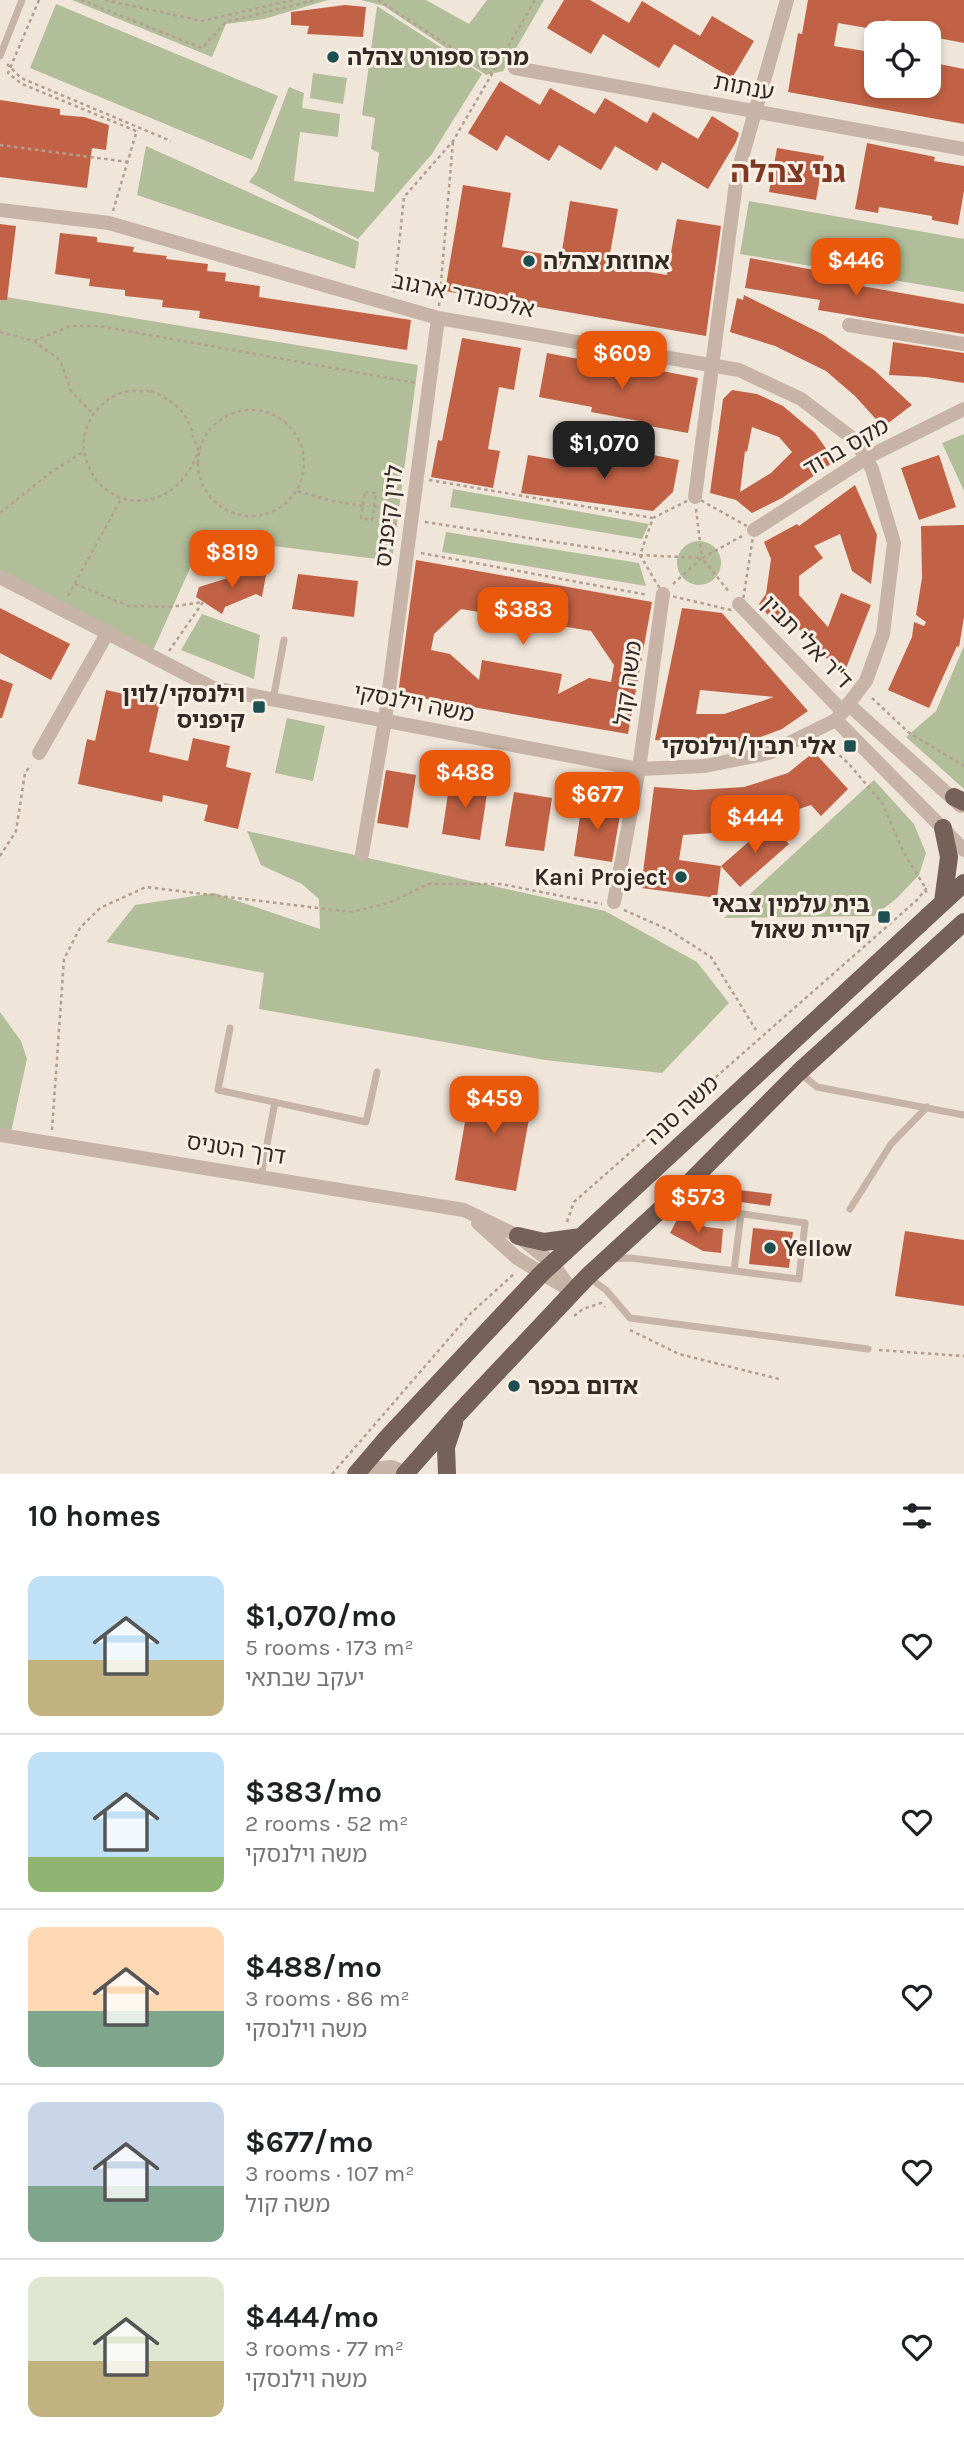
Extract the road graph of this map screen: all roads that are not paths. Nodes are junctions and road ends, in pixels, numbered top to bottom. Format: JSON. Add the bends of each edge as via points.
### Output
{"nodes":[{"id":1,"x":22,"y":0,"type":"edge"},
{"id":2,"x":786,"y":0,"type":"edge"},
{"id":3,"x":3,"y":59,"type":"edge"},
{"id":4,"x":515,"y":68,"type":"dead end"},
{"id":5,"x":756,"y":113,"type":"junction"},
{"id":6,"x":964,"y":149,"type":"edge"},
{"id":7,"x":0,"y":210,"type":"edge"},
{"id":8,"x":438,"y":317,"type":"junction"},
{"id":9,"x":849,"y":325,"type":"dead end"},
{"id":10,"x":964,"y":344,"type":"edge"},
{"id":11,"x":712,"y":365,"type":"junction"},
{"id":12,"x":964,"y":409,"type":"edge"},
{"id":13,"x":866,"y":458,"type":"junction"},
{"id":14,"x":695,"y":497,"type":"road end"},
{"id":15,"x":754,"y":530,"type":"road end"},
{"id":16,"x":0,"y":577,"type":"edge"},
{"id":17,"x":662,"y":595,"type":"road end"},
{"id":18,"x":736,"y":601,"type":"road end"},
{"id":19,"x":108,"y":632,"type":"junction"},
{"id":20,"x":284,"y":640,"type":"dead end"},
{"id":21,"x":273,"y":700,"type":"junction"},
{"id":22,"x":842,"y":712,"type":"junction"},
{"id":23,"x":385,"y":720,"type":"junction"},
{"id":24,"x":39,"y":753,"type":"road end"},
{"id":25,"x":639,"y":769,"type":"junction"},
{"id":26,"x":961,"y":803,"type":"edge"},
{"id":27,"x":943,"y":828,"type":"junction"},
{"id":28,"x":964,"y":849,"type":"edge"},
{"id":29,"x":362,"y":854,"type":"dead end"},
{"id":30,"x":964,"y":883,"type":"edge"},
{"id":31,"x":614,"y":904,"type":"road end"},
{"id":32,"x":937,"y":908,"type":"junction"},
{"id":33,"x":964,"y":922,"type":"edge"},
{"id":34,"x":230,"y":1028,"type":"dead end"},
{"id":35,"x":377,"y":1072,"type":"dead end"},
{"id":36,"x":799,"y":1072,"type":"junction"},
{"id":37,"x":275,"y":1102,"type":"junction"},
{"id":38,"x":927,"y":1107,"type":"junction"},
{"id":39,"x":964,"y":1115,"type":"edge"},
{"id":40,"x":0,"y":1135,"type":"edge"},
{"id":41,"x":261,"y":1176,"type":"junction"},
{"id":42,"x":685,"y":1187,"type":"junction"},
{"id":43,"x":850,"y":1209,"type":"dead end"},
{"id":44,"x":464,"y":1210,"type":"junction"},
{"id":45,"x":741,"y":1214,"type":"junction"},
{"id":46,"x":518,"y":1236,"type":"junction"},
{"id":47,"x":581,"y":1237,"type":"junction"},
{"id":48,"x":606,"y":1259,"type":"junction"},
{"id":49,"x":520,"y":1262,"type":"junction"},
{"id":50,"x":547,"y":1269,"type":"junction"},
{"id":51,"x":734,"y":1271,"type":"junction"},
{"id":52,"x":587,"y":1277,"type":"junction"},
{"id":53,"x":573,"y":1292,"type":"junction"},
{"id":54,"x":479,"y":1339,"type":"junction"},
{"id":55,"x":868,"y":1349,"type":"road end"},
{"id":56,"x":456,"y":1416,"type":"junction"},
{"id":57,"x":358,"y":1472,"type":"edge"},
{"id":58,"x":407,"y":1473,"type":"edge"},
{"id":59,"x":447,"y":1474,"type":"edge"}],
"edges":[{"from":1,"to":3,"type":"lane"},
{"from":2,"to":5,"type":"street"},
{"from":4,"to":5,"type":"street","name":"ענתות"},
{"from":5,"to":6,"type":"street","name":"ענתות"},
{"from":5,"to":11,"type":"street","via":[[737,175]]},
{"from":7,"to":8,"type":"street","name":"אלכסנדר ארגוב","via":[[109,223]]},
{"from":8,"to":11,"type":"street","name":"אלכסנדר ארגוב"},
{"from":8,"to":23,"type":"street","name":"לוין קיפניס","via":[[416,478],[404,522],[407,551]]},
{"from":9,"to":10,"type":"street"},
{"from":11,"to":13,"type":"street","name":"אלכסנדר ארגוב","via":[[739,370],[801,399],[856,441]]},
{"from":11,"to":14,"type":"street"},
{"from":12,"to":13,"type":"street","name":"מקס ברוד"},
{"from":13,"to":15,"type":"street","name":"מקס ברוד"},
{"from":13,"to":22,"type":"street","name":"אלכסנדר ארגוב","via":[[894,544],[883,634],[866,681]]},
{"from":16,"to":19,"type":"street","name":"משה וילנסקי"},
{"from":17,"to":25,"type":"street","name":"משה קול"},
{"from":18,"to":22,"type":"street","name":"ד\"ר אלי תבין"},
{"from":19,"to":21,"type":"street","name":"משה וילנסקי","via":[[213,688]]},
{"from":19,"to":24,"type":"street"},
{"from":20,"to":21,"type":"lane"},
{"from":21,"to":23,"type":"street","name":"משה וילנסקי"},
{"from":22,"to":25,"type":"street","name":"משה וילנסקי","via":[[769,753],[705,766]]},
{"from":22,"to":26,"type":"street","name":"ד\"ר אלי תבין"},
{"from":22,"to":27,"type":"street","name":"ד\"ר אלי תבין"},
{"from":23,"to":25,"type":"street","name":"משה וילנסקי"},
{"from":23,"to":29,"type":"street","name":"לוין קיפניס"},
{"from":25,"to":31,"type":"street","name":"משה קול"},
{"from":27,"to":28,"type":"street","name":"ד\"ר אלי תבין"},
{"from":27,"to":32,"type":"main road","via":[[949,857]]},
{"from":30,"to":32,"type":"main road","name":"משה סנה"},
{"from":32,"to":47,"type":"main road","name":"משה סנה"},
{"from":33,"to":36,"type":"main road"},
{"from":34,"to":37,"type":"lane","via":[[218,1090]]},
{"from":35,"to":37,"type":"lane","via":[[366,1122]]},
{"from":36,"to":38,"type":"lane","via":[[817,1087]]},
{"from":36,"to":42,"type":"main road"},
{"from":37,"to":41,"type":"lane"},
{"from":38,"to":39,"type":"lane"},
{"from":38,"to":43,"type":"lane","via":[[891,1144]]},
{"from":40,"to":41,"type":"street","name":"דרך הטניס"},
{"from":41,"to":44,"type":"street","name":"דרך הטניס"},
{"from":42,"to":45,"type":"lane","via":[[702,1208]]},
{"from":42,"to":48,"type":"main road"},
{"from":44,"to":46,"type":"street","name":"דרך הטניס"},
{"from":44,"to":49,"type":"street","name":"דרך הטניס"},
{"from":45,"to":51,"type":"lane"},
{"from":45,"to":51,"type":"lane","via":[[805,1223],[799,1279]]},
{"from":46,"to":47,"type":"main road","via":[[550,1241]]},
{"from":46,"to":50,"type":"street","name":"דרך הטניס"},
{"from":47,"to":50,"type":"main road","name":"משה סנה"},
{"from":48,"to":51,"type":"lane"},
{"from":48,"to":52,"type":"main road"},
{"from":49,"to":50,"type":"street","name":"דרך הטניס"},
{"from":49,"to":54,"type":"street","via":[[524,1269],[521,1285]]},
{"from":50,"to":53,"type":"street","name":"דרך הטניס"},
{"from":50,"to":54,"type":"main road","name":"משה סנה"},
{"from":52,"to":53,"type":"main road"},
{"from":52,"to":55,"type":"lane","via":[[606,1290],[630,1318]]},
{"from":53,"to":56,"type":"main road"},
{"from":54,"to":57,"type":"main road","name":"משה סנה"},
{"from":56,"to":58,"type":"main road"},
{"from":56,"to":59,"type":"main road","via":[[446,1447]]},
{"from":57,"to":58,"type":"street","via":[[392,1467]]}]}
